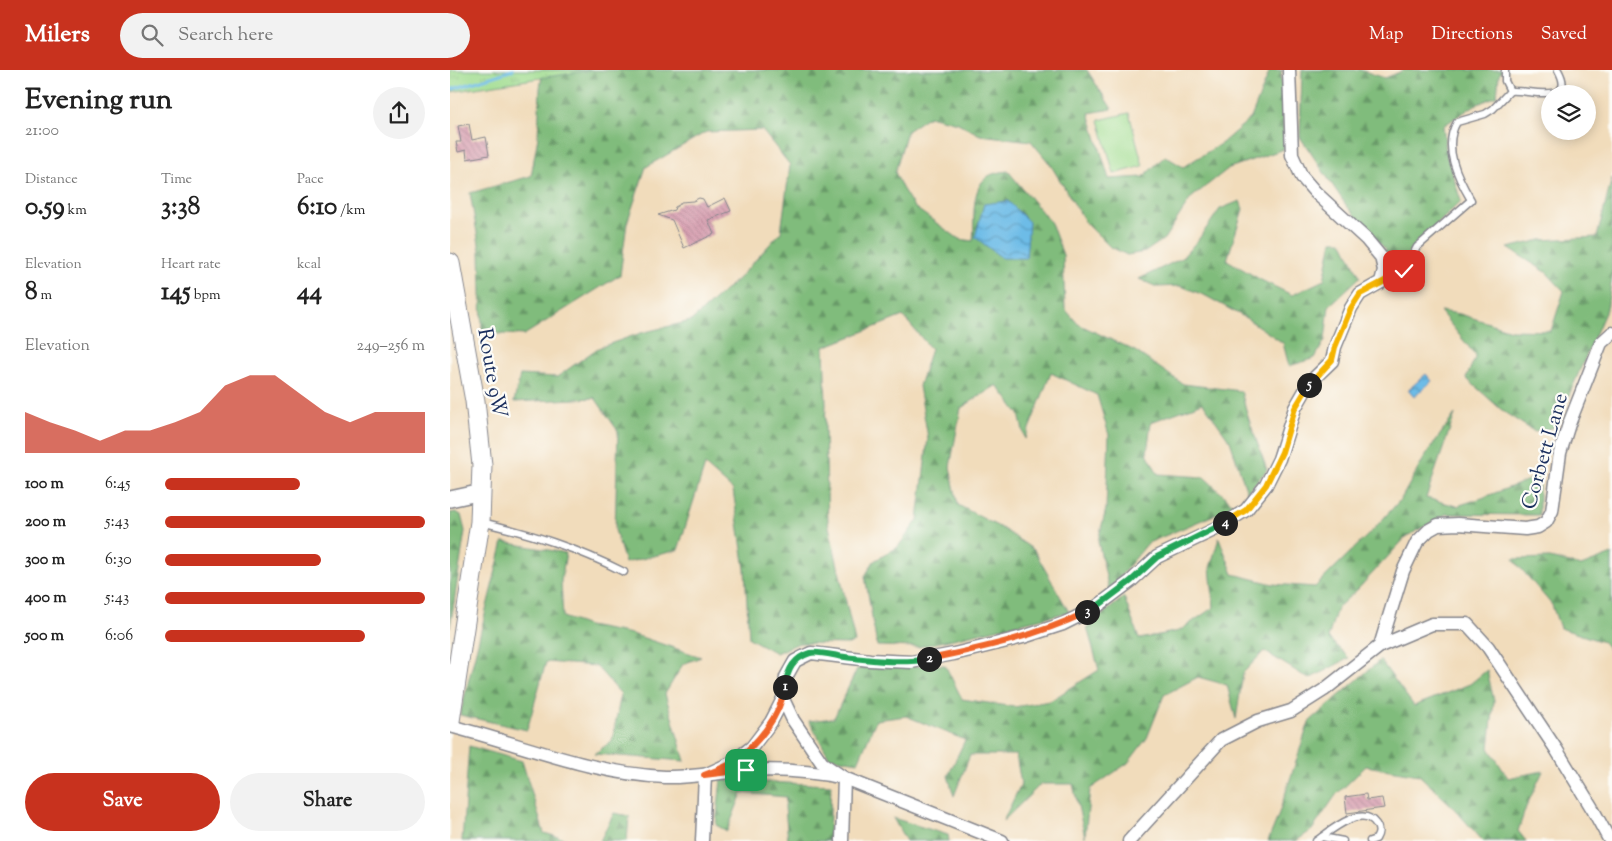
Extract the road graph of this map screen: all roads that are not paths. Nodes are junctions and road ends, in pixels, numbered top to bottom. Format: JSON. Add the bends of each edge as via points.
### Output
{"nodes":[{"id":1,"x":1289,"y":70,"type":"edge"},
{"id":2,"x":1504,"y":70,"type":"edge"},
{"id":3,"x":1558,"y":70,"type":"edge"},
{"id":4,"x":1510,"y":91,"type":"junction"},
{"id":5,"x":450,"y":263,"type":"edge"},
{"id":6,"x":1381,"y":282,"type":"junction"},
{"id":7,"x":1612,"y":333,"type":"edge"},
{"id":8,"x":482,"y":492,"type":"junction"},
{"id":9,"x":450,"y":499,"type":"edge"},
{"id":10,"x":480,"y":522,"type":"junction"},
{"id":11,"x":624,"y":572,"type":"dead end"},
{"id":12,"x":1380,"y":646,"type":"junction"},
{"id":13,"x":783,"y":699,"type":"junction"},
{"id":14,"x":450,"y":721,"type":"edge"},
{"id":15,"x":450,"y":726,"type":"edge"},
{"id":16,"x":704,"y":775,"type":"junction"},
{"id":17,"x":844,"y":778,"type":"junction"},
{"id":18,"x":1319,"y":839,"type":"edge"},
{"id":19,"x":702,"y":841,"type":"edge"},
{"id":20,"x":842,"y":841,"type":"edge"},
{"id":21,"x":1002,"y":841,"type":"edge"},
{"id":22,"x":1129,"y":841,"type":"edge"},
{"id":23,"x":1343,"y":841,"type":"edge"},
{"id":24,"x":1370,"y":841,"type":"edge"},
{"id":25,"x":1610,"y":841,"type":"edge"}],
"edges":[{"from":1,"to":6,"type":"street","via":[[1292,155],[1302,177],[1315,192],[1381,257],[1384,270]]},
{"from":2,"to":4,"type":"lane"},
{"from":3,"to":4,"type":"lane","via":[[1563,80],[1560,90],[1548,94]]},
{"from":4,"to":6,"type":"lane","via":[[1493,109],[1457,122],[1452,130],[1455,166],[1471,200],[1416,247],[1404,271]]},
{"from":5,"to":8,"type":"main road","name":"Route 9W","via":[[480,433]]},
{"from":6,"to":13,"type":"street","via":[[1360,294],[1351,308],[1332,360],[1310,382],[1295,408],[1266,485],[1246,510],[1216,529],[1157,557],[1095,608],[1063,624],[1023,637],[911,662],[812,653],[795,661],[786,676]]},
{"from":7,"to":12,"type":"street","name":"Corbett Lane","via":[[1601,342],[1569,424],[1560,453],[1552,511],[1546,522],[1525,529],[1458,524],[1438,525],[1429,530],[1417,542],[1403,570]]},
{"from":8,"to":9,"type":"street"},
{"from":8,"to":10,"type":"main road","name":"Route 9W"},
{"from":10,"to":11,"type":"lane","via":[[555,542]]},
{"from":10,"to":14,"type":"main road"},
{"from":12,"to":22,"type":"street","via":[[1324,690],[1291,710],[1258,721],[1221,740]]},
{"from":12,"to":25,"type":"street","via":[[1432,624],[1467,624],[1488,646]]},
{"from":13,"to":16,"type":"street","via":[[752,747],[731,763]]},
{"from":13,"to":17,"type":"street","via":[[822,763]]},
{"from":15,"to":16,"type":"street","via":[[628,773],[666,777]]},
{"from":16,"to":17,"type":"street","via":[[784,770]]},
{"from":16,"to":19,"type":"street"},
{"from":17,"to":20,"type":"street"},
{"from":17,"to":21,"type":"street"},
{"from":18,"to":23,"type":"lane"},
{"from":18,"to":24,"type":"lane","via":[[1346,820],[1365,817],[1375,822],[1378,829],[1376,839]]}]}
